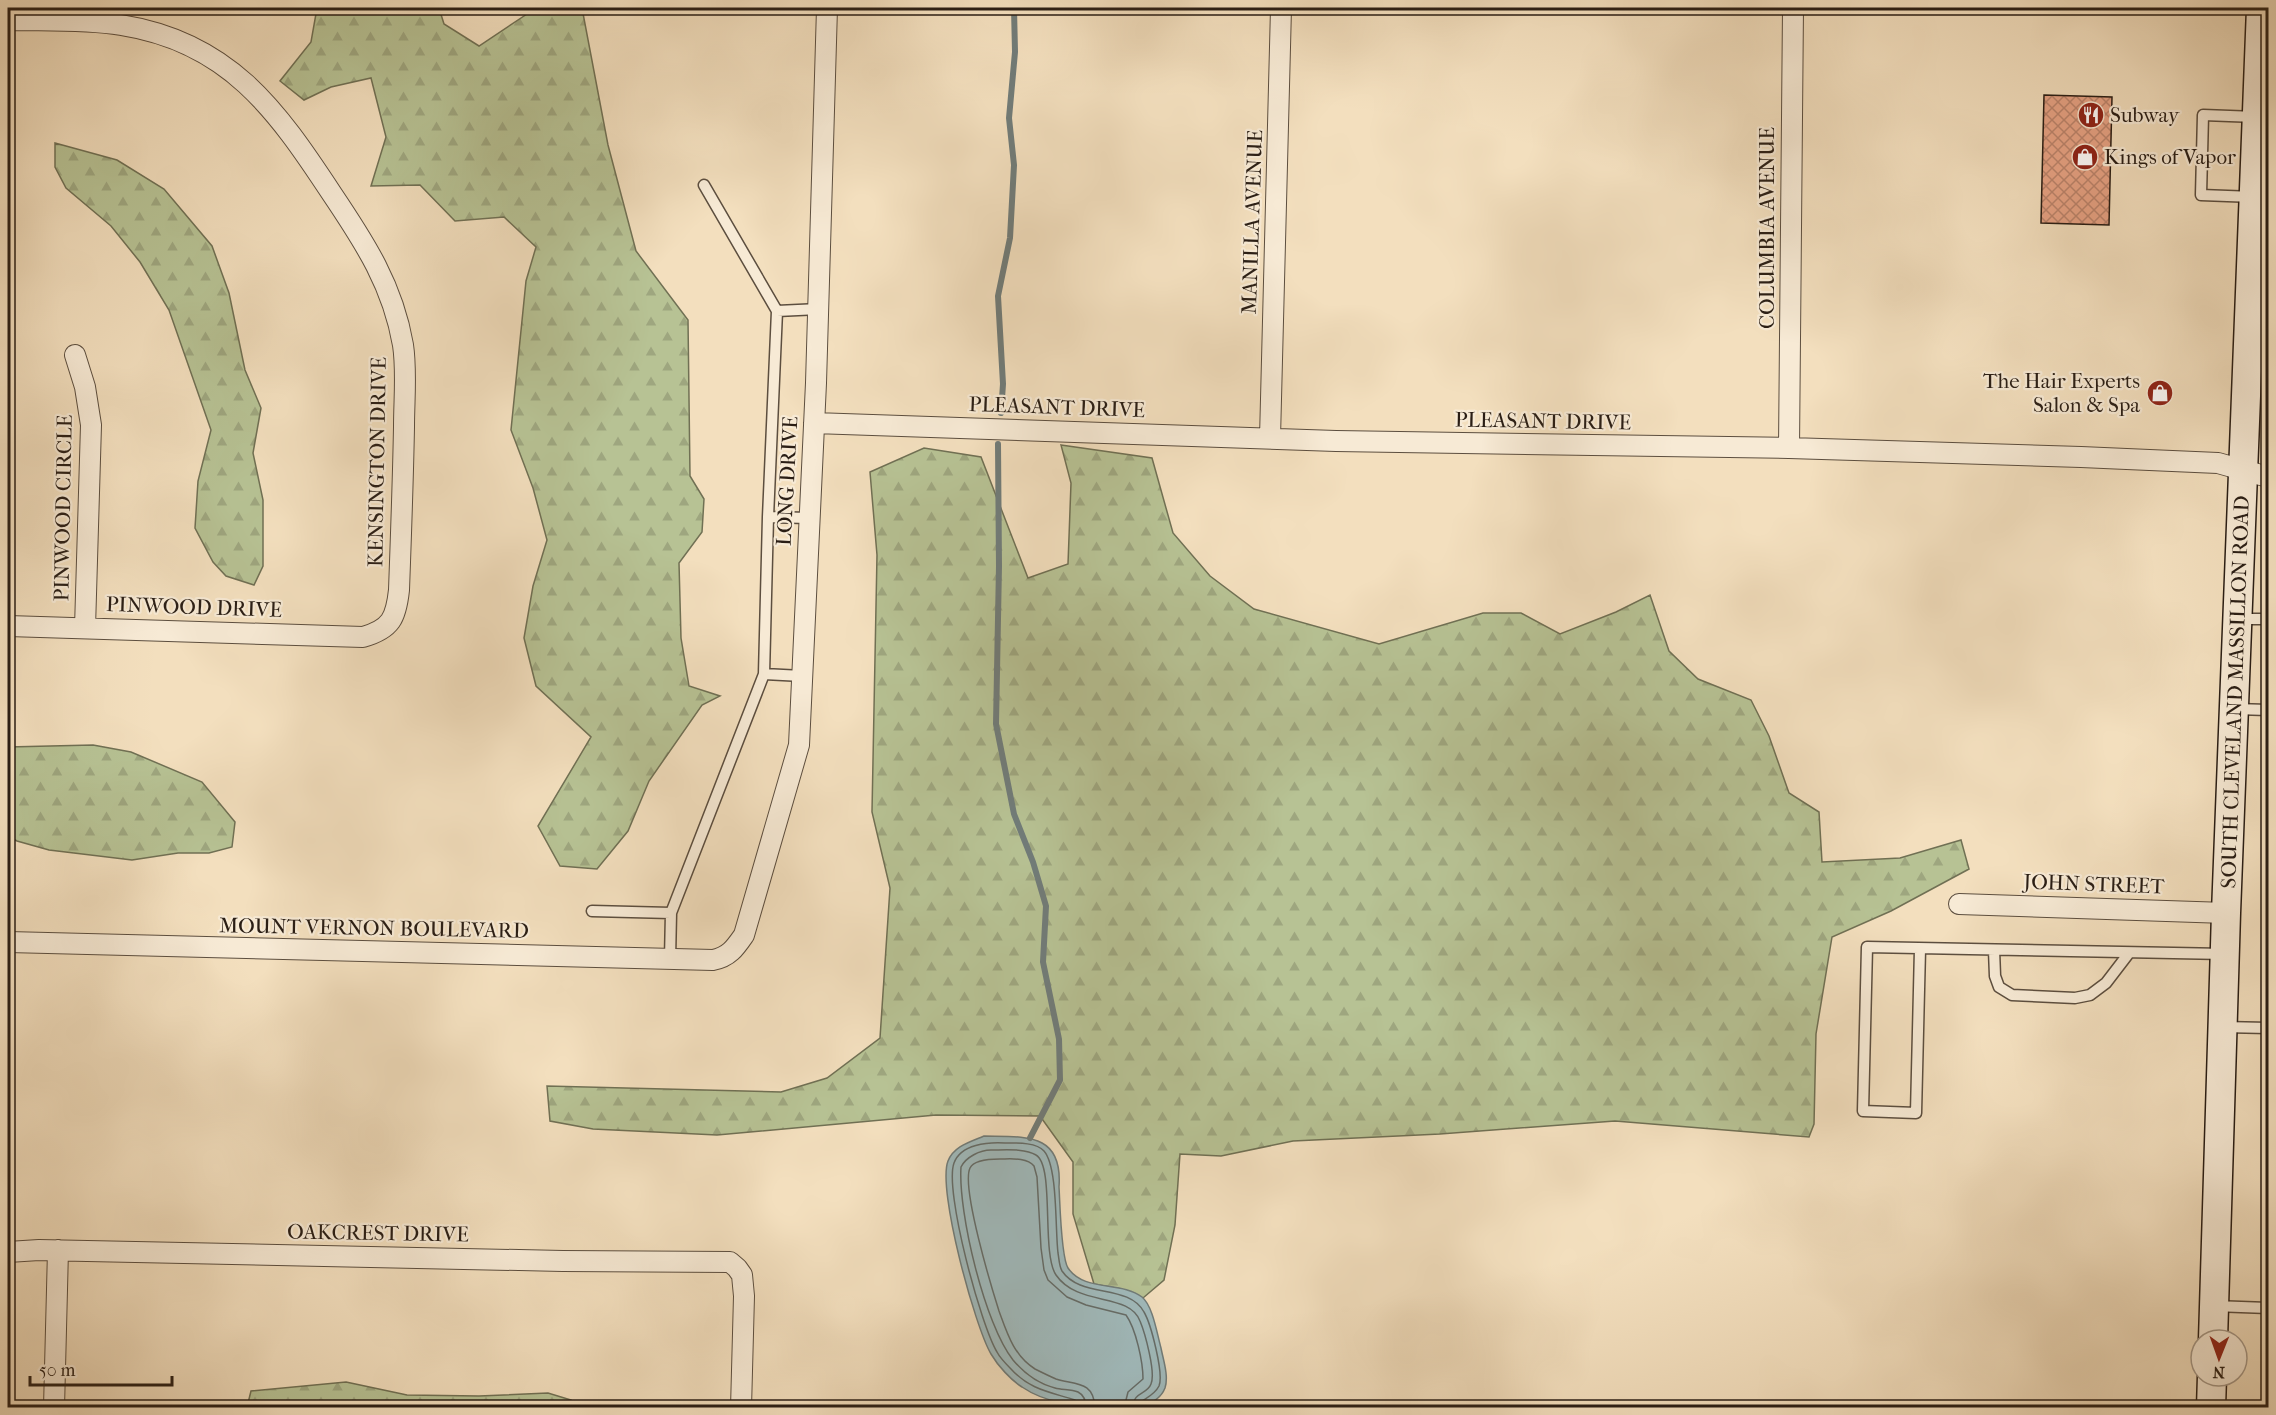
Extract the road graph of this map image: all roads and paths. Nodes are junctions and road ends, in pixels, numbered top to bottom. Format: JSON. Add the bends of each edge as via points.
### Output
{"nodes":[{"id":1,"x":827,"y":8,"type":"edge"},
{"id":2,"x":1281,"y":8,"type":"edge"},
{"id":3,"x":1793,"y":8,"type":"edge"},
{"id":4,"x":2261,"y":8,"type":"edge"},
{"id":5,"x":8,"y":20,"type":"edge"},
{"id":6,"x":2257,"y":117,"type":"junction"},
{"id":7,"x":704,"y":185,"type":"dead end"},
{"id":8,"x":2258,"y":196,"type":"edge"},
{"id":9,"x":819,"y":309,"type":"junction"},
{"id":10,"x":777,"y":311,"type":"junction"},
{"id":11,"x":75,"y":355,"type":"dead end"},
{"id":12,"x":814,"y":423,"type":"junction"},
{"id":13,"x":1270,"y":438,"type":"junction"},
{"id":14,"x":1789,"y":448,"type":"junction"},
{"id":15,"x":2256,"y":472,"type":"edge"},
{"id":16,"x":768,"y":517,"type":"junction"},
{"id":17,"x":809,"y":518,"type":"junction"},
{"id":18,"x":2238,"y":619,"type":"junction"},
{"id":19,"x":2268,"y":619,"type":"edge"},
{"id":20,"x":8,"y":626,"type":"edge"},
{"id":21,"x":86,"y":628,"type":"junction"},
{"id":22,"x":379,"y":632,"type":"joint"},
{"id":23,"x":764,"y":674,"type":"junction"},
{"id":24,"x":802,"y":676,"type":"junction"},
{"id":25,"x":2234,"y":709,"type":"junction"},
{"id":26,"x":2268,"y":710,"type":"edge"},
{"id":27,"x":1959,"y":904,"type":"dead end"},
{"id":28,"x":592,"y":911,"type":"dead end"},
{"id":29,"x":671,"y":913,"type":"junction"},
{"id":30,"x":2226,"y":913,"type":"junction"},
{"id":31,"x":8,"y":942,"type":"edge"},
{"id":32,"x":735,"y":947,"type":"joint"},
{"id":33,"x":1920,"y":948,"type":"junction"},
{"id":34,"x":1994,"y":950,"type":"junction"},
{"id":35,"x":2129,"y":953,"type":"junction"},
{"id":36,"x":2225,"y":954,"type":"junction"},
{"id":37,"x":670,"y":959,"type":"junction"},
{"id":38,"x":2223,"y":1027,"type":"junction"},
{"id":39,"x":2268,"y":1028,"type":"edge"},
{"id":40,"x":58,"y":1250,"type":"junction"},
{"id":41,"x":8,"y":1252,"type":"edge"},
{"id":42,"x":2214,"y":1306,"type":"junction"},
{"id":43,"x":2268,"y":1308,"type":"edge"},
{"id":44,"x":2213,"y":1328,"type":"edge"},
{"id":45,"x":2212,"y":1388,"type":"edge"},
{"id":46,"x":54,"y":1407,"type":"edge"},
{"id":47,"x":741,"y":1407,"type":"edge"},
{"id":48,"x":2211,"y":1407,"type":"edge"}],
"edges":[{"from":1,"to":9,"type":"street","name":"LONG DRIVE"},
{"from":2,"to":13,"type":"street","name":"MANILLA AVENUE"},
{"from":3,"to":14,"type":"street","name":"COLUMBIA AVENUE"},
{"from":4,"to":6,"type":"main road","name":"SOUTH CLEVELAND MASSILLON ROAD"},
{"from":5,"to":22,"type":"street","name":"KENSINGTON DRIVE","via":[[121,25],[190,46],[229,69],[286,126],[368,249],[390,296],[405,367],[399,590],[394,617]]},
{"from":6,"to":8,"type":"main road","name":"SOUTH CLEVELAND MASSILLON ROAD"},
{"from":6,"to":8,"type":"lane","via":[[2203,115],[2201,195]]},
{"from":7,"to":10,"type":"lane"},
{"from":8,"to":15,"type":"main road","name":"SOUTH CLEVELAND MASSILLON ROAD"},
{"from":9,"to":10,"type":"lane"},
{"from":9,"to":12,"type":"street","name":"LONG DRIVE"},
{"from":10,"to":16,"type":"lane"},
{"from":11,"to":21,"type":"street","name":"PINWOOD CIRCLE","via":[[91,425]]},
{"from":12,"to":13,"type":"street","name":"PLEASANT DRIVE"},
{"from":12,"to":17,"type":"street","name":"LONG DRIVE"},
{"from":13,"to":14,"type":"street","name":"PLEASANT DRIVE"},
{"from":14,"to":15,"type":"street","name":"PLEASANT DRIVE","via":[[2189,461]]},
{"from":15,"to":18,"type":"main road","name":"SOUTH CLEVELAND MASSILLON ROAD"},
{"from":16,"to":17,"type":"lane"},
{"from":16,"to":23,"type":"lane"},
{"from":17,"to":24,"type":"street","name":"LONG DRIVE"},
{"from":18,"to":19,"type":"lane"},
{"from":18,"to":25,"type":"main road","name":"SOUTH CLEVELAND MASSILLON ROAD"},
{"from":20,"to":21,"type":"street","name":"PINWOOD DRIVE"},
{"from":21,"to":22,"type":"street","name":"PINWOOD DRIVE","via":[[363,637]]},
{"from":23,"to":24,"type":"lane"},
{"from":23,"to":29,"type":"lane"},
{"from":24,"to":32,"type":"street","name":"LONG DRIVE","via":[[799,745],[793,770],[744,935]]},
{"from":25,"to":26,"type":"lane"},
{"from":25,"to":30,"type":"main road","name":"SOUTH CLEVELAND MASSILLON ROAD"},
{"from":27,"to":30,"type":"street","name":"JOHN STREET"},
{"from":28,"to":29,"type":"lane"},
{"from":29,"to":37,"type":"lane"},
{"from":30,"to":36,"type":"main road","name":"SOUTH CLEVELAND MASSILLON ROAD"},
{"from":31,"to":37,"type":"street","name":"MOUNT VERNON BOULEVARD"},
{"from":32,"to":37,"type":"street","name":"MOUNT VERNON BOULEVARD","via":[[725,957],[713,960]]},
{"from":33,"to":33,"type":"lane","via":[[1867,947],[1863,1111],[1916,1113]]},
{"from":33,"to":34,"type":"lane"},
{"from":34,"to":35,"type":"lane"},
{"from":34,"to":35,"type":"lane","via":[[1999,987],[2012,995],[2075,998],[2090,995],[2106,983]]},
{"from":35,"to":36,"type":"lane"},
{"from":36,"to":38,"type":"main road","name":"SOUTH CLEVELAND MASSILLON ROAD"},
{"from":38,"to":39,"type":"lane"},
{"from":38,"to":42,"type":"main road","name":"SOUTH CLEVELAND MASSILLON ROAD"},
{"from":40,"to":41,"type":"street","name":"OAKCREST DRIVE"},
{"from":40,"to":46,"type":"street"},
{"from":40,"to":47,"type":"street","name":"OAKCREST DRIVE","via":[[730,1262],[742,1275],[744,1296]]},
{"from":42,"to":43,"type":"lane"},
{"from":42,"to":44,"type":"main road","name":"SOUTH CLEVELAND MASSILLON ROAD"},
{"from":45,"to":48,"type":"main road"}]}
